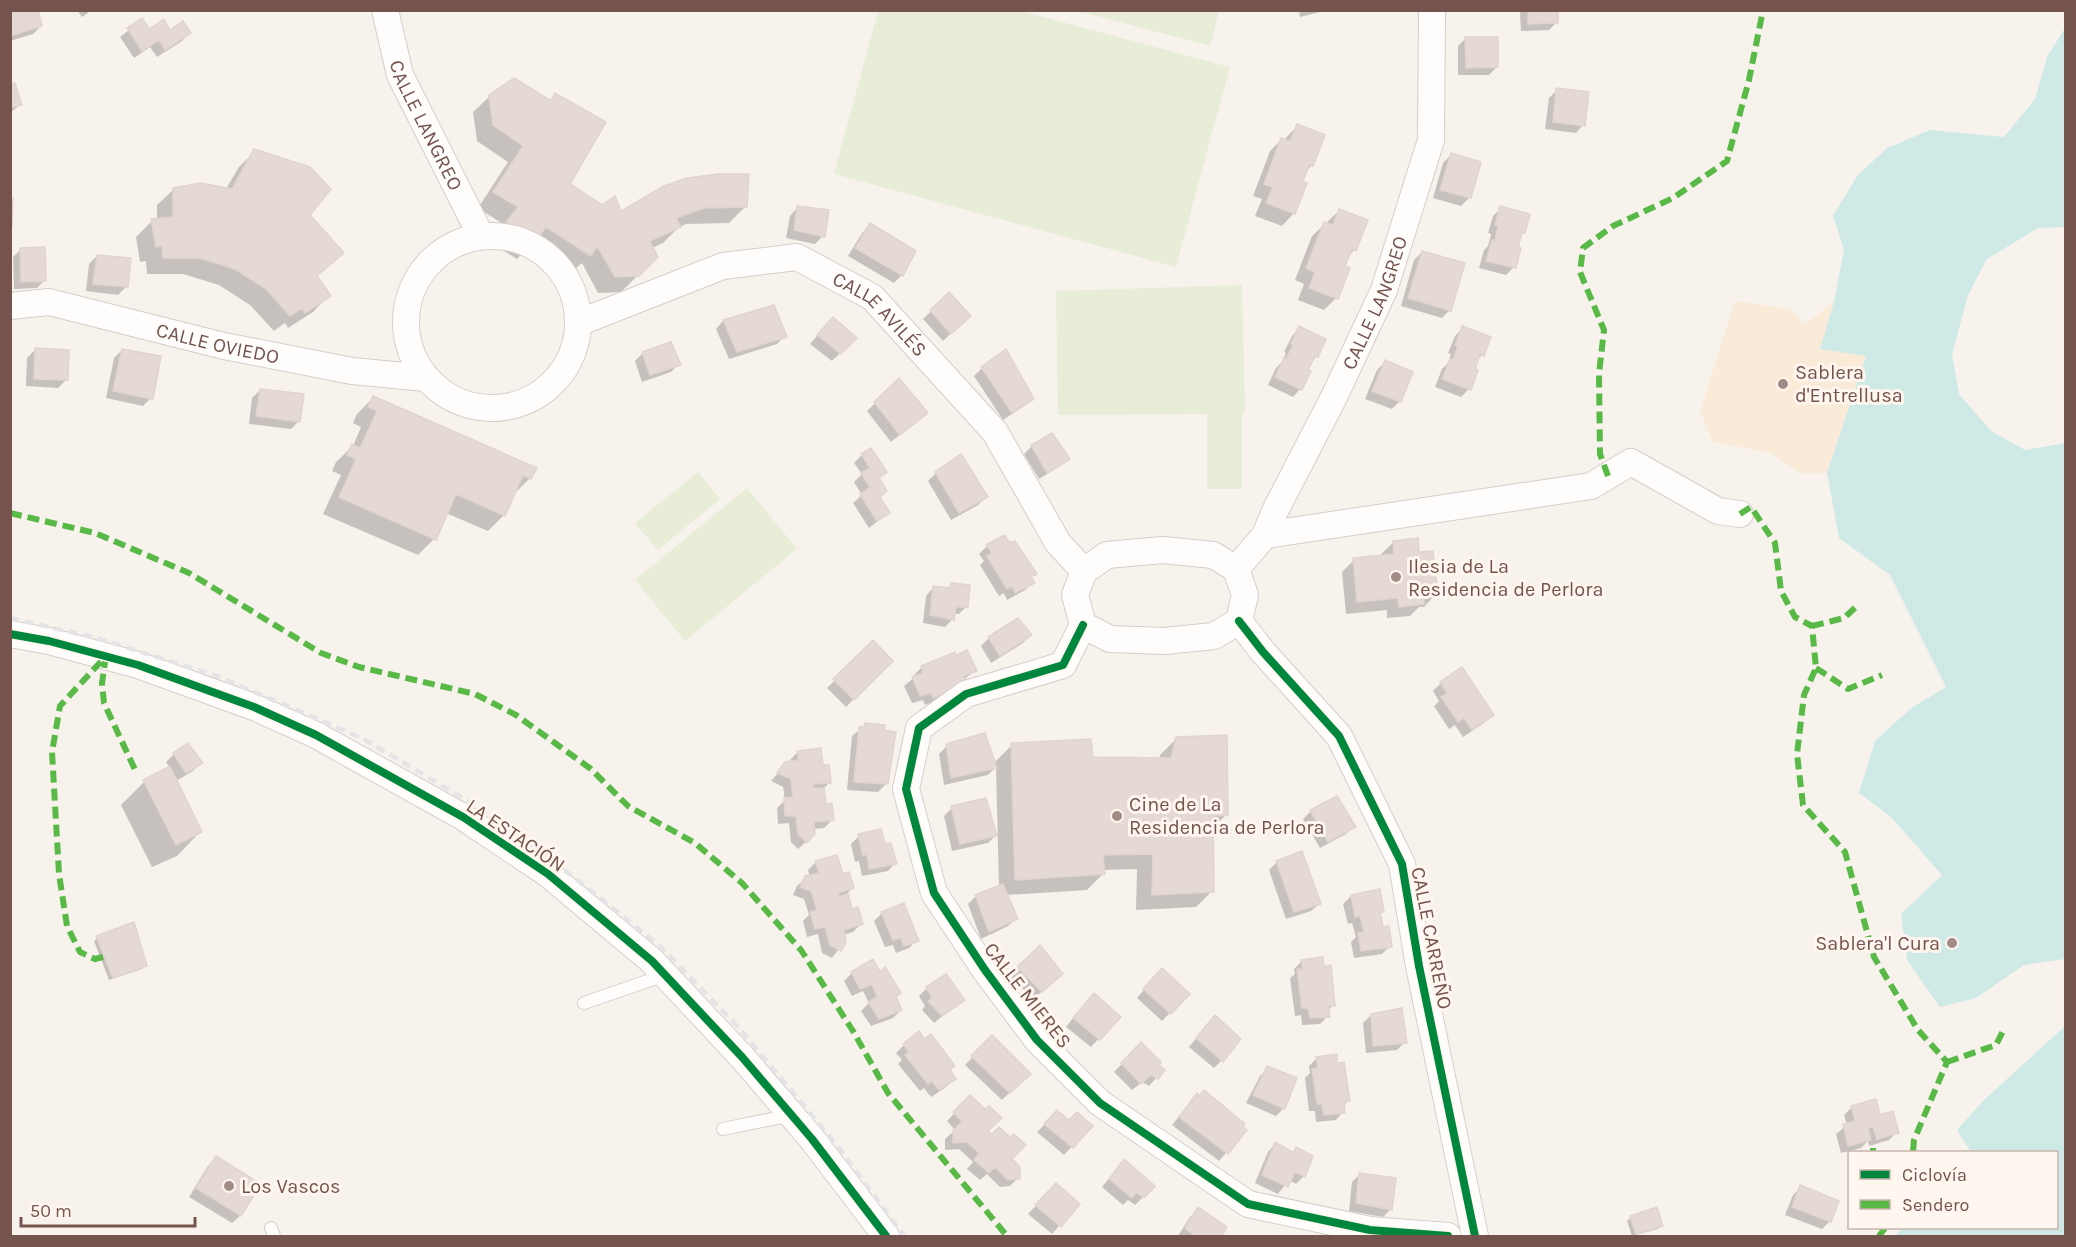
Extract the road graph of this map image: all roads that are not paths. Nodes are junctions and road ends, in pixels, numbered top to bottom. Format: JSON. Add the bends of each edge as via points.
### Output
{"nodes":[{"id":1,"x":385,"y":10,"type":"edge"},
{"id":2,"x":1432,"y":10,"type":"edge"},
{"id":3,"x":480,"y":234,"type":"junction"},
{"id":4,"x":10,"y":306,"type":"edge"},
{"id":5,"x":578,"y":323,"type":"junction"},
{"id":6,"x":426,"y":378,"type":"junction"},
{"id":7,"x":1740,"y":514,"type":"dead end"},
{"id":8,"x":1265,"y":534,"type":"junction"},
{"id":9,"x":1236,"y":569,"type":"junction"},
{"id":10,"x":1084,"y":571,"type":"junction"},
{"id":11,"x":1239,"y":621,"type":"junction"},
{"id":12,"x":1083,"y":625,"type":"junction"},
{"id":13,"x":10,"y":634,"type":"edge"},
{"id":14,"x":665,"y":975,"type":"junction"},
{"id":15,"x":584,"y":1003,"type":"dead end"},
{"id":16,"x":792,"y":1115,"type":"junction"},
{"id":17,"x":723,"y":1129,"type":"dead end"},
{"id":18,"x":886,"y":1236,"type":"edge"},
{"id":19,"x":1448,"y":1236,"type":"edge"},
{"id":20,"x":1475,"y":1236,"type":"edge"}],
"edges":[{"from":1,"to":3,"type":"street","name":"CALLE LANGREO","via":[[400,75]]},
{"from":2,"to":8,"type":"street","name":"CALLE LANGREO","via":[[1431,140],[1384,290]]},
{"from":3,"to":5,"type":"street","via":[[535,248],[558,267],[573,293]]},
{"from":3,"to":6,"type":"street","via":[[432,261],[416,281],[408,305],[406,331],[412,356]]},
{"from":4,"to":6,"type":"street","name":"CALLE OVIEDO","via":[[49,302],[224,346],[352,371]]},
{"from":5,"to":6,"type":"street","via":[[573,352],[561,375],[542,392],[519,404],[494,408],[469,405],[445,395]]},
{"from":5,"to":10,"type":"street","name":"CALLE AVILÉS","via":[[723,266],[797,257],[872,297],[995,432],[1058,543]]},
{"from":7,"to":8,"type":"street","via":[[1718,511],[1630,462],[1591,486]]},
{"from":8,"to":9,"type":"street","name":"CALLE LANGREO"},
{"from":9,"to":10,"type":"street","via":[[1213,555],[1163,550],[1107,555]]},
{"from":9,"to":11,"type":"street","via":[[1245,595]]},
{"from":10,"to":12,"type":"street","via":[[1075,595]]},
{"from":11,"to":12,"type":"street","via":[[1214,636],[1164,641],[1110,639]]},
{"from":11,"to":20,"type":"street","name":"CALLE CARREÑO","via":[[1339,736],[1402,864]]},
{"from":12,"to":19,"type":"street","name":"CALLE MIERES","via":[[1063,665],[966,694],[919,728],[906,789],[934,893],[1037,1040],[1100,1103],[1248,1204],[1370,1230]]},
{"from":13,"to":14,"type":"street","name":"LA ESTACIÓN","via":[[138,665],[254,707],[316,735],[463,817],[548,874]]},
{"from":14,"to":15,"type":"lane"},
{"from":14,"to":16,"type":"street","name":"LA ESTACIÓN"},
{"from":16,"to":17,"type":"lane"},
{"from":16,"to":18,"type":"street","name":"LA ESTACIÓN"}]}
